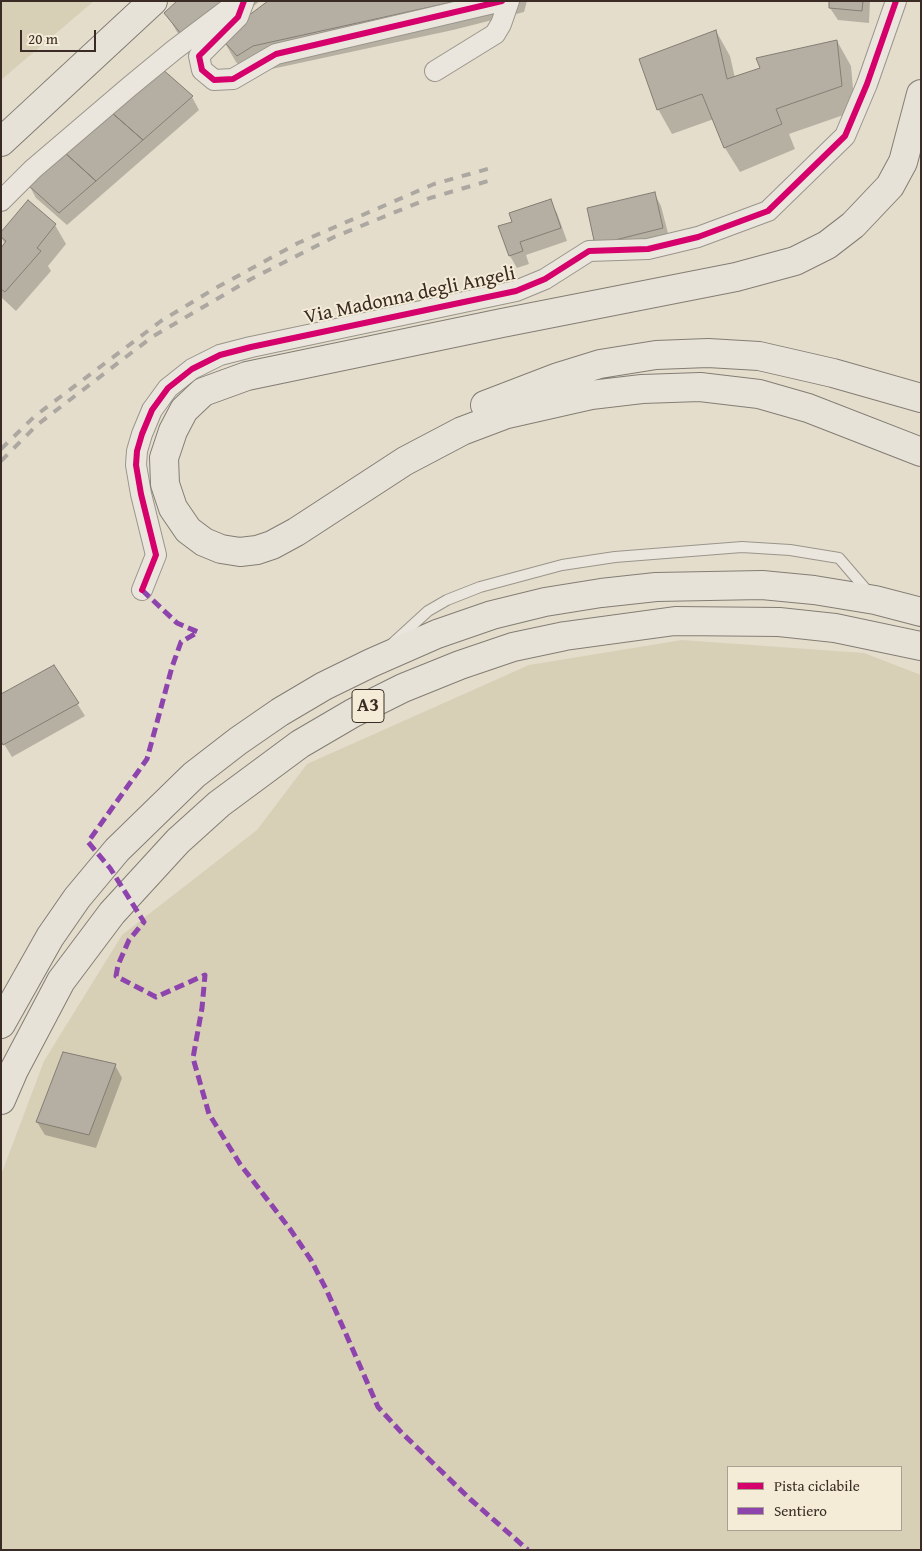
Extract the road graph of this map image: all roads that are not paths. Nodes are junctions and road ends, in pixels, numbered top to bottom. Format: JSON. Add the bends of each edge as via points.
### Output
{"nodes":[{"id":1,"x":153,"y":1,"type":"edge"},
{"id":2,"x":239,"y":1,"type":"edge"},
{"id":3,"x":244,"y":1,"type":"edge"},
{"id":4,"x":502,"y":1,"type":"edge"},
{"id":5,"x":509,"y":1,"type":"edge"},
{"id":6,"x":896,"y":1,"type":"edge"},
{"id":7,"x":436,"y":71,"type":"dead end"},
{"id":8,"x":921,"y":94,"type":"edge"},
{"id":9,"x":1,"y":142,"type":"edge"},
{"id":10,"x":1,"y":201,"type":"edge"},
{"id":11,"x":921,"y":398,"type":"edge"},
{"id":12,"x":921,"y":452,"type":"edge"},
{"id":13,"x":405,"y":461,"type":"junction"},
{"id":14,"x":142,"y":590,"type":"dead end"},
{"id":15,"x":876,"y":600,"type":"junction"},
{"id":16,"x":915,"y":610,"type":"edge"},
{"id":17,"x":911,"y":643,"type":"edge"},
{"id":18,"x":371,"y":663,"type":"junction"},
{"id":19,"x":1,"y":1024,"type":"edge"},
{"id":20,"x":1,"y":1100,"type":"edge"}],
"edges":[{"from":1,"to":9,"type":"main road"},
{"from":2,"to":10,"type":"street","via":[[114,99]]},
{"from":3,"to":4,"type":"street","via":[[238,17],[198,56],[202,70],[214,80],[233,79],[276,54]]},
{"from":5,"to":7,"type":"street","via":[[495,34]]},
{"from":6,"to":14,"type":"street","name":"Via Madonna degli Angeli","via":[[845,136],[768,211],[698,237],[648,249],[589,251],[545,279],[516,291],[251,347],[220,355],[192,369],[168,388],[152,410],[137,451],[140,494],[156,555]]},
{"from":8,"to":13,"type":"main road","via":[[903,162],[890,186],[853,225],[827,245],[795,261],[736,277],[492,324],[227,382],[202,392],[184,410],[164,458],[165,484],[174,508],[188,530],[204,542],[240,552],[272,545],[296,532]]},
{"from":11,"to":13,"type":"main road","via":[[759,356],[708,353],[656,355],[600,364],[476,408],[449,420]]},
{"from":12,"to":13,"type":"main road","via":[[760,394],[700,387],[592,395],[507,414],[462,431]]},
{"from":15,"to":16,"type":"main road","number":"A3"},
{"from":15,"to":18,"type":"main road","number":"A3","via":[[762,585],[656,587],[601,593],[492,615],[437,634]]},
{"from":15,"to":18,"type":"lane","via":[[839,558],[742,547],[615,557],[513,577],[447,600],[428,611]]},
{"from":17,"to":20,"type":"main road","number":"A3","via":[[835,628],[779,622],[675,621],[621,627],[513,648],[403,688],[353,713],[300,744],[219,804],[178,841],[134,888],[61,981]]},
{"from":18,"to":19,"type":"main road","number":"A3","via":[[324,686],[238,741],[194,775],[117,850],[50,937]]}]}
